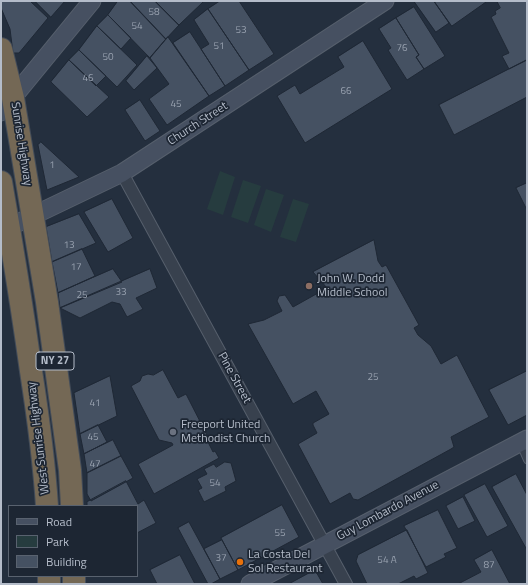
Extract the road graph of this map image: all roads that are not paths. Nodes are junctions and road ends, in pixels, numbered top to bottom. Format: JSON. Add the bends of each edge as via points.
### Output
{"nodes":[{"id":1,"x":92,"y":1,"type":"edge"},
{"id":2,"x":385,"y":1,"type":"edge"},
{"id":3,"x":1,"y":49,"type":"edge"},
{"id":4,"x":7,"y":105,"type":"edge"},
{"id":5,"x":122,"y":173,"type":"junction"},
{"id":6,"x":1,"y":182,"type":"edge"},
{"id":7,"x":33,"y":216,"type":"junction"},
{"id":8,"x":5,"y":229,"type":"edge"},
{"id":9,"x":523,"y":441,"type":"edge"},
{"id":10,"x":527,"y":460,"type":"edge"},
{"id":11,"x":47,"y":505,"type":"edge"},
{"id":12,"x":72,"y":505,"type":"edge"},
{"id":13,"x":325,"y":544,"type":"junction"},
{"id":14,"x":250,"y":584,"type":"edge"},
{"id":15,"x":346,"y":584,"type":"edge"}],
"edges":[{"from":1,"to":4,"type":"street"},
{"from":2,"to":5,"type":"street","name":"Church Street"},
{"from":3,"to":4,"type":"highway","name":"Sunrise Highway","number":"NY 27"},
{"from":4,"to":7,"type":"highway","name":"Sunrise Highway","number":"NY 27"},
{"from":5,"to":7,"type":"street","name":"Church Street"},
{"from":5,"to":13,"type":"street","name":"Pine Street"},
{"from":6,"to":8,"type":"highway","number":"NY 27"},
{"from":7,"to":8,"type":"street","name":"Church Street"},
{"from":7,"to":12,"type":"highway","number":"NY 27","via":[[62,410]]},
{"from":8,"to":11,"type":"highway","name":"West Sunrise Highway","number":"NY 27","via":[[37,414]]},
{"from":9,"to":10,"type":"lane"},
{"from":9,"to":13,"type":"street","name":"Guy Lombardo Avenue"},
{"from":13,"to":14,"type":"street","name":"Guy Lombardo Avenue"},
{"from":13,"to":15,"type":"street","name":"Pine Street"}]}
